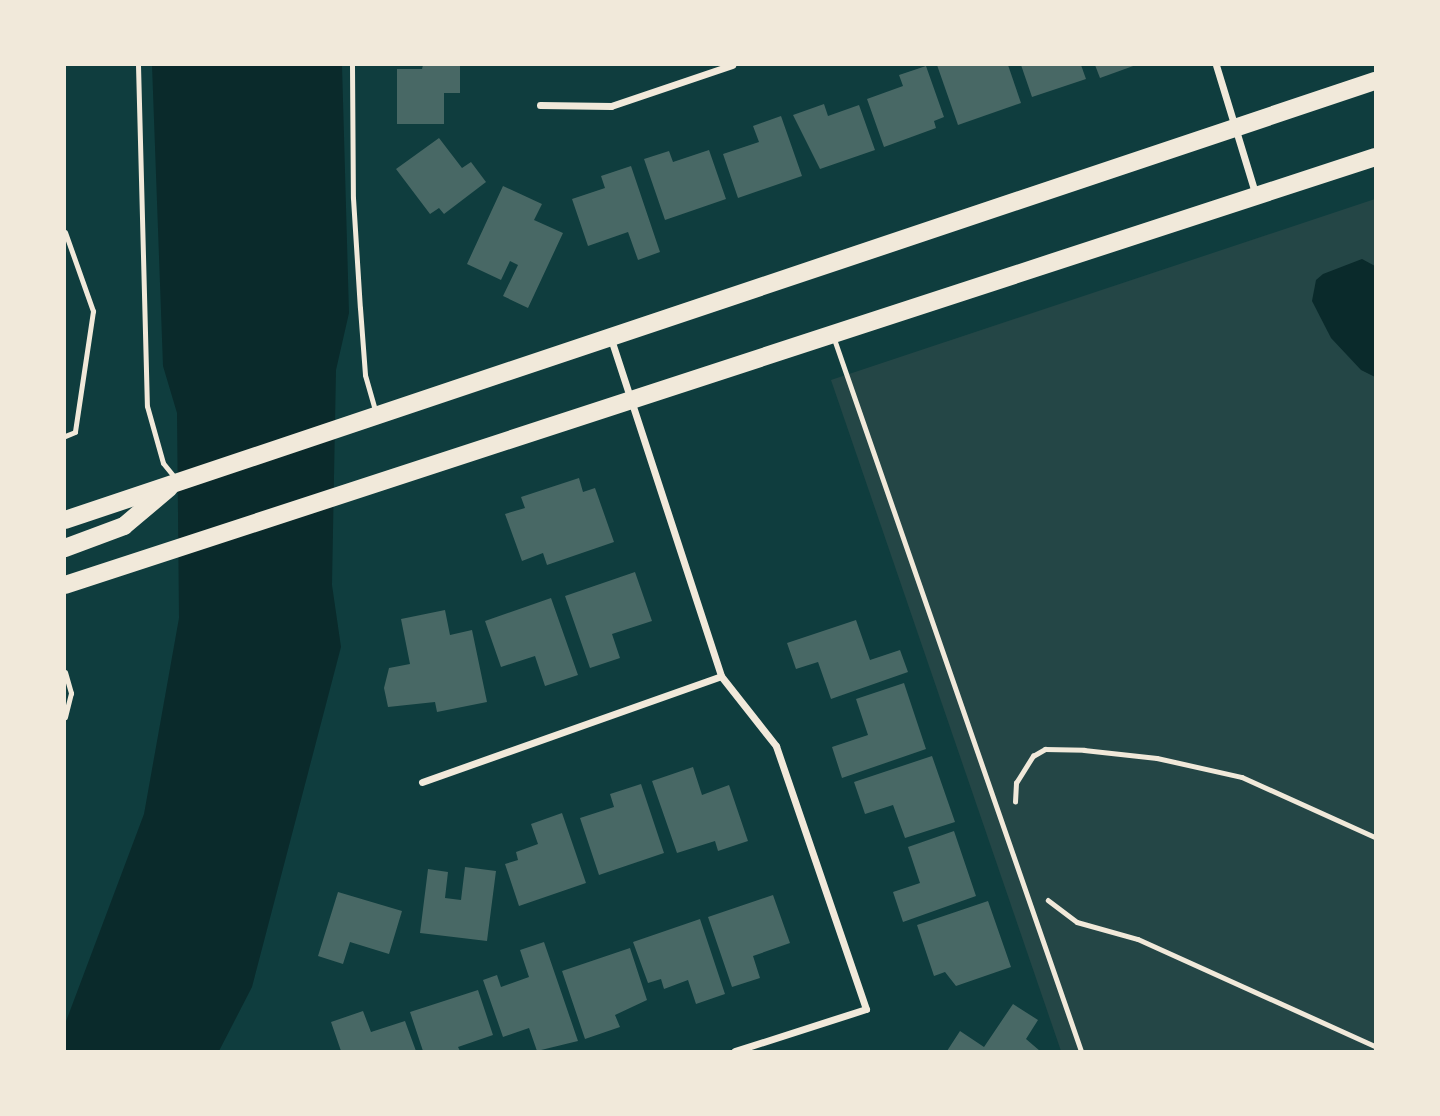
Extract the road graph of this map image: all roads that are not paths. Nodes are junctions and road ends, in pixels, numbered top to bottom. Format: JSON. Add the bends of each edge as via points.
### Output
{"nodes":[{"id":1,"x":138,"y":65,"type":"edge"},
{"id":2,"x":352,"y":65,"type":"edge"},
{"id":3,"x":732,"y":65,"type":"edge"},
{"id":4,"x":1216,"y":65,"type":"edge"},
{"id":5,"x":1375,"y":81,"type":"edge"},
{"id":6,"x":540,"y":106,"type":"dead end"},
{"id":7,"x":1235,"y":126,"type":"junction"},
{"id":8,"x":1375,"y":157,"type":"edge"},
{"id":9,"x":1256,"y":197,"type":"junction"},
{"id":10,"x":65,"y":232,"type":"edge"},
{"id":11,"x":832,"y":333,"type":"junction"},
{"id":12,"x":611,"y":339,"type":"junction"},
{"id":13,"x":633,"y":398,"type":"junction"},
{"id":14,"x":377,"y":417,"type":"junction"},
{"id":15,"x":65,"y":436,"type":"edge"},
{"id":16,"x":177,"y":481,"type":"junction"},
{"id":17,"x":65,"y":520,"type":"edge"},
{"id":18,"x":65,"y":548,"type":"edge"},
{"id":19,"x":65,"y":585,"type":"edge"},
{"id":20,"x":65,"y":672,"type":"edge"},
{"id":21,"x":721,"y":676,"type":"junction"},
{"id":22,"x":65,"y":718,"type":"edge"},
{"id":23,"x":422,"y":782,"type":"dead end"},
{"id":24,"x":735,"y":1051,"type":"edge"},
{"id":25,"x":1081,"y":1051,"type":"edge"}],
"edges":[{"from":1,"to":16,"type":"lane","via":[[146,407],[163,463]]},
{"from":2,"to":14,"type":"lane","via":[[359,295],[365,375]]},
{"from":3,"to":6,"type":"street","via":[[611,106]]},
{"from":4,"to":7,"type":"street"},
{"from":5,"to":7,"type":"main road"},
{"from":7,"to":9,"type":"street"},
{"from":7,"to":12,"type":"main road"},
{"from":8,"to":9,"type":"main road"},
{"from":9,"to":11,"type":"main road"},
{"from":10,"to":15,"type":"lane","via":[[93,311],[75,432]]},
{"from":11,"to":13,"type":"main road"},
{"from":11,"to":25,"type":"lane"},
{"from":12,"to":13,"type":"street"},
{"from":12,"to":14,"type":"main road"},
{"from":13,"to":19,"type":"main road"},
{"from":13,"to":21,"type":"street"},
{"from":14,"to":16,"type":"main road"},
{"from":16,"to":17,"type":"main road"},
{"from":16,"to":18,"type":"main road","via":[[124,526]]},
{"from":20,"to":22,"type":"lane","via":[[71,693]]},
{"from":21,"to":23,"type":"street"},
{"from":21,"to":24,"type":"street","via":[[776,746],[866,1009]]}]}
